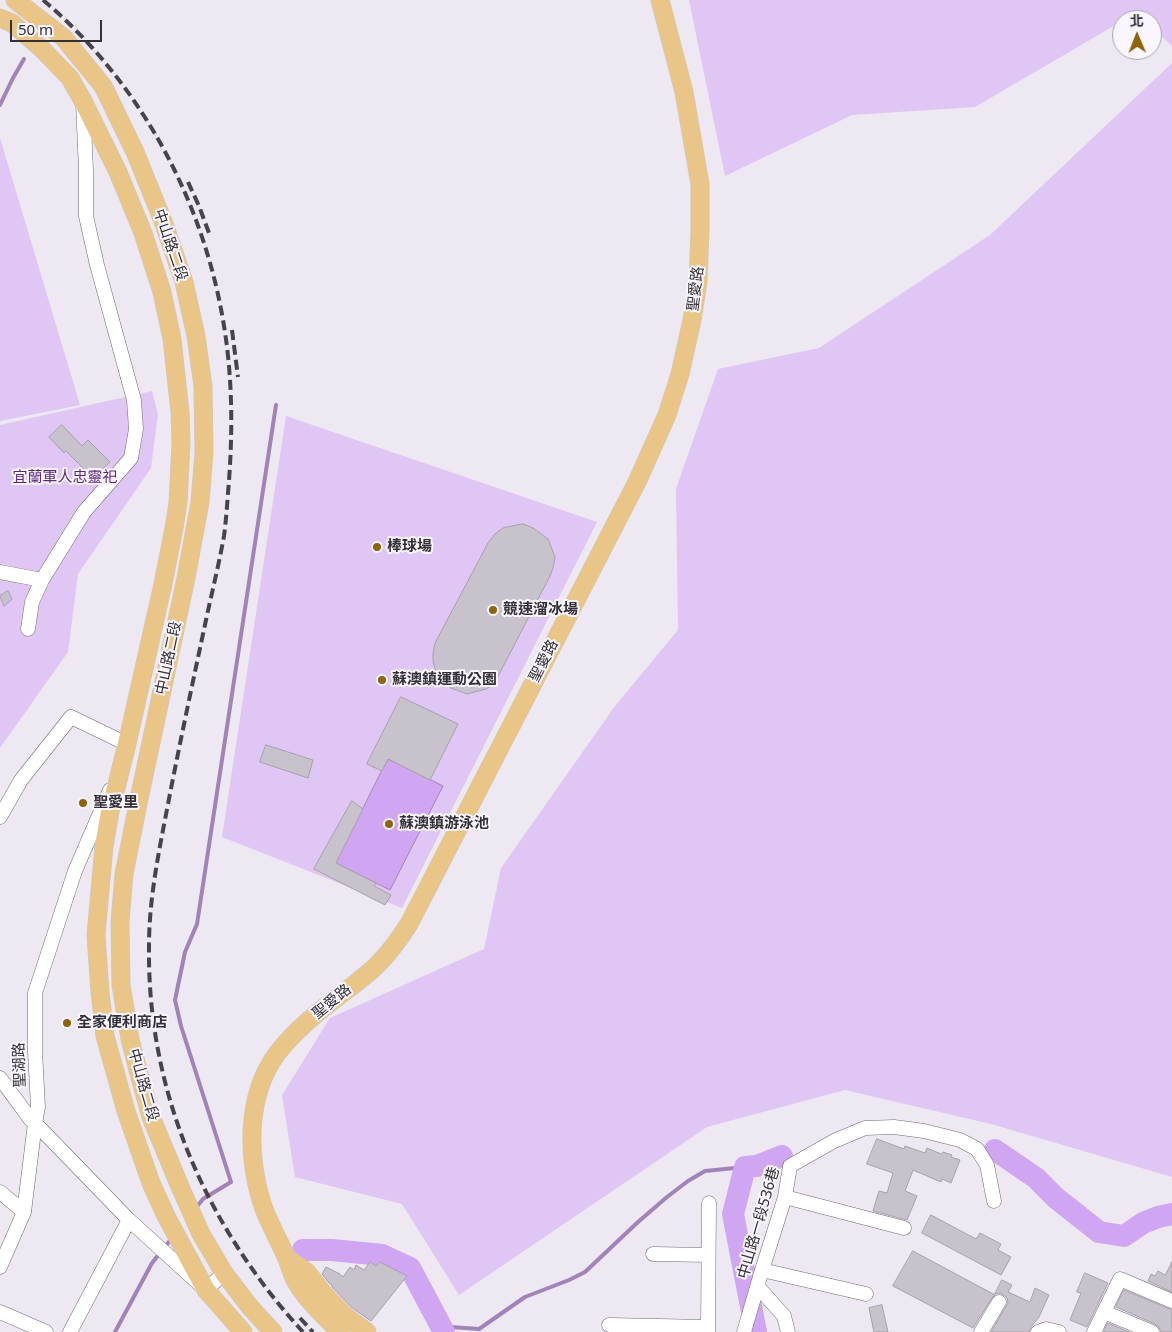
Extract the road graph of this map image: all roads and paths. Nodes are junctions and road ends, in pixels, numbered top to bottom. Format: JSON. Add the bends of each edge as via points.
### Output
{"nodes":[{"id":1,"x":15,"y":0,"type":"edge"},
{"id":2,"x":660,"y":0,"type":"edge"},
{"id":3,"x":0,"y":18,"type":"edge"},
{"id":4,"x":103,"y":86,"type":"junction"},
{"id":5,"x":83,"y":101,"type":"junction"},
{"id":6,"x":0,"y":572,"type":"edge"},
{"id":7,"x":42,"y":580,"type":"junction"},
{"id":8,"x":28,"y":629,"type":"dead end"},
{"id":9,"x":125,"y":752,"type":"junction"},
{"id":10,"x":0,"y":817,"type":"edge"},
{"id":11,"x":0,"y":1078,"type":"edge"},
{"id":12,"x":35,"y":1123,"type":"junction"},
{"id":13,"x":0,"y":1192,"type":"edge"},
{"id":14,"x":785,"y":1198,"type":"junction"},
{"id":15,"x":994,"y":1201,"type":"dead end"},
{"id":16,"x":709,"y":1203,"type":"dead end"},
{"id":17,"x":24,"y":1212,"type":"junction"},
{"id":18,"x":130,"y":1220,"type":"junction"},
{"id":19,"x":904,"y":1228,"type":"dead end"},
{"id":20,"x":653,"y":1254,"type":"dead end"},
{"id":21,"x":708,"y":1255,"type":"junction"},
{"id":22,"x":288,"y":1259,"type":"junction"},
{"id":23,"x":0,"y":1267,"type":"edge"},
{"id":24,"x":762,"y":1270,"type":"junction"},
{"id":25,"x":224,"y":1273,"type":"junction"},
{"id":26,"x":758,"y":1287,"type":"junction"},
{"id":27,"x":206,"y":1290,"type":"junction"},
{"id":28,"x":866,"y":1294,"type":"dead end"},
{"id":29,"x":1172,"y":1301,"type":"edge"},
{"id":30,"x":999,"y":1302,"type":"dead end"},
{"id":31,"x":0,"y":1312,"type":"edge"},
{"id":32,"x":1104,"y":1312,"type":"junction"},
{"id":33,"x":609,"y":1325,"type":"dead end"},
{"id":34,"x":746,"y":1327,"type":"edge"},
{"id":35,"x":708,"y":1329,"type":"edge"},
{"id":36,"x":46,"y":1332,"type":"edge"},
{"id":37,"x":70,"y":1332,"type":"edge"},
{"id":38,"x":244,"y":1332,"type":"edge"},
{"id":39,"x":273,"y":1332,"type":"edge"},
{"id":40,"x":340,"y":1332,"type":"edge"},
{"id":41,"x":367,"y":1332,"type":"edge"},
{"id":42,"x":788,"y":1332,"type":"edge"},
{"id":43,"x":981,"y":1332,"type":"edge"},
{"id":44,"x":1038,"y":1332,"type":"edge"},
{"id":45,"x":1059,"y":1332,"type":"edge"},
{"id":46,"x":1094,"y":1332,"type":"edge"},
{"id":47,"x":1152,"y":1332,"type":"edge"}],
"edges":[{"from":1,"to":4,"type":"main road","name":"中山路二段","via":[[63,38]]},
{"from":2,"to":22,"type":"main road","name":"聖愛路","via":[[684,92],[700,184],[698,282],[680,374],[667,415],[637,482],[408,924],[378,964],[303,1026],[284,1045],[264,1074],[253,1112],[253,1157],[262,1202]]},
{"from":3,"to":5,"type":"main road","name":"中山路二段","via":[[12,23],[41,48],[70,78]]},
{"from":4,"to":5,"type":"main road"},
{"from":4,"to":25,"type":"main road","name":"中山路二段","via":[[135,152],[184,282],[203,386],[204,452],[200,502],[124,874],[120,922],[121,985],[130,1039],[151,1117],[201,1234]]},
{"from":5,"to":7,"type":"street","via":[[86,216],[134,400],[136,430],[131,458],[84,512]]},
{"from":5,"to":9,"type":"main road","name":"中山路二段","via":[[118,172],[162,292],[172,340],[180,412],[180,469],[174,528]]},
{"from":6,"to":7,"type":"street"},
{"from":7,"to":8,"type":"street","via":[[32,602]]},
{"from":9,"to":10,"type":"street","via":[[71,717],[21,780]]},
{"from":9,"to":12,"type":"street","name":"聖湖路","via":[[75,872],[35,993],[38,1107]]},
{"from":9,"to":27,"type":"main road","name":"中山路二段","via":[[104,846],[96,935],[105,1036],[151,1183]]},
{"from":11,"to":12,"type":"street"},
{"from":12,"to":17,"type":"street","name":"聖湖路"},
{"from":12,"to":18,"type":"street"},
{"from":13,"to":17,"type":"street"},
{"from":14,"to":15,"type":"street","name":"中山路一段536巷","via":[[790,1166],[865,1128],[894,1127],[960,1140],[977,1148],[986,1164]]},
{"from":14,"to":19,"type":"street"},
{"from":14,"to":24,"type":"street","name":"中山路一段536巷"},
{"from":16,"to":21,"type":"street"},
{"from":17,"to":23,"type":"street","name":"聖湖路"},
{"from":18,"to":27,"type":"street"},
{"from":18,"to":37,"type":"street"},
{"from":20,"to":21,"type":"street"},
{"from":21,"to":35,"type":"street"},
{"from":22,"to":40,"type":"main road","name":"聖愛路","via":[[295,1280]]},
{"from":22,"to":41,"type":"main road","name":"聖愛路","via":[[308,1272],[344,1315]]},
{"from":24,"to":26,"type":"street","name":"中山路一段536巷"},
{"from":24,"to":28,"type":"street"},
{"from":25,"to":27,"type":"street"},
{"from":25,"to":39,"type":"main road","name":"中山路二段"},
{"from":26,"to":34,"type":"street","name":"中山路一段536巷"},
{"from":26,"to":42,"type":"street","via":[[784,1316]]},
{"from":27,"to":38,"type":"main road","name":"中山路二段"},
{"from":29,"to":32,"type":"street","via":[[1120,1279]]},
{"from":30,"to":43,"type":"street"},
{"from":31,"to":36,"type":"street"},
{"from":32,"to":46,"type":"street"},
{"from":32,"to":47,"type":"street"},
{"from":33,"to":35,"type":"street"},
{"from":44,"to":45,"type":"street","via":[[1046,1329]]}]}
